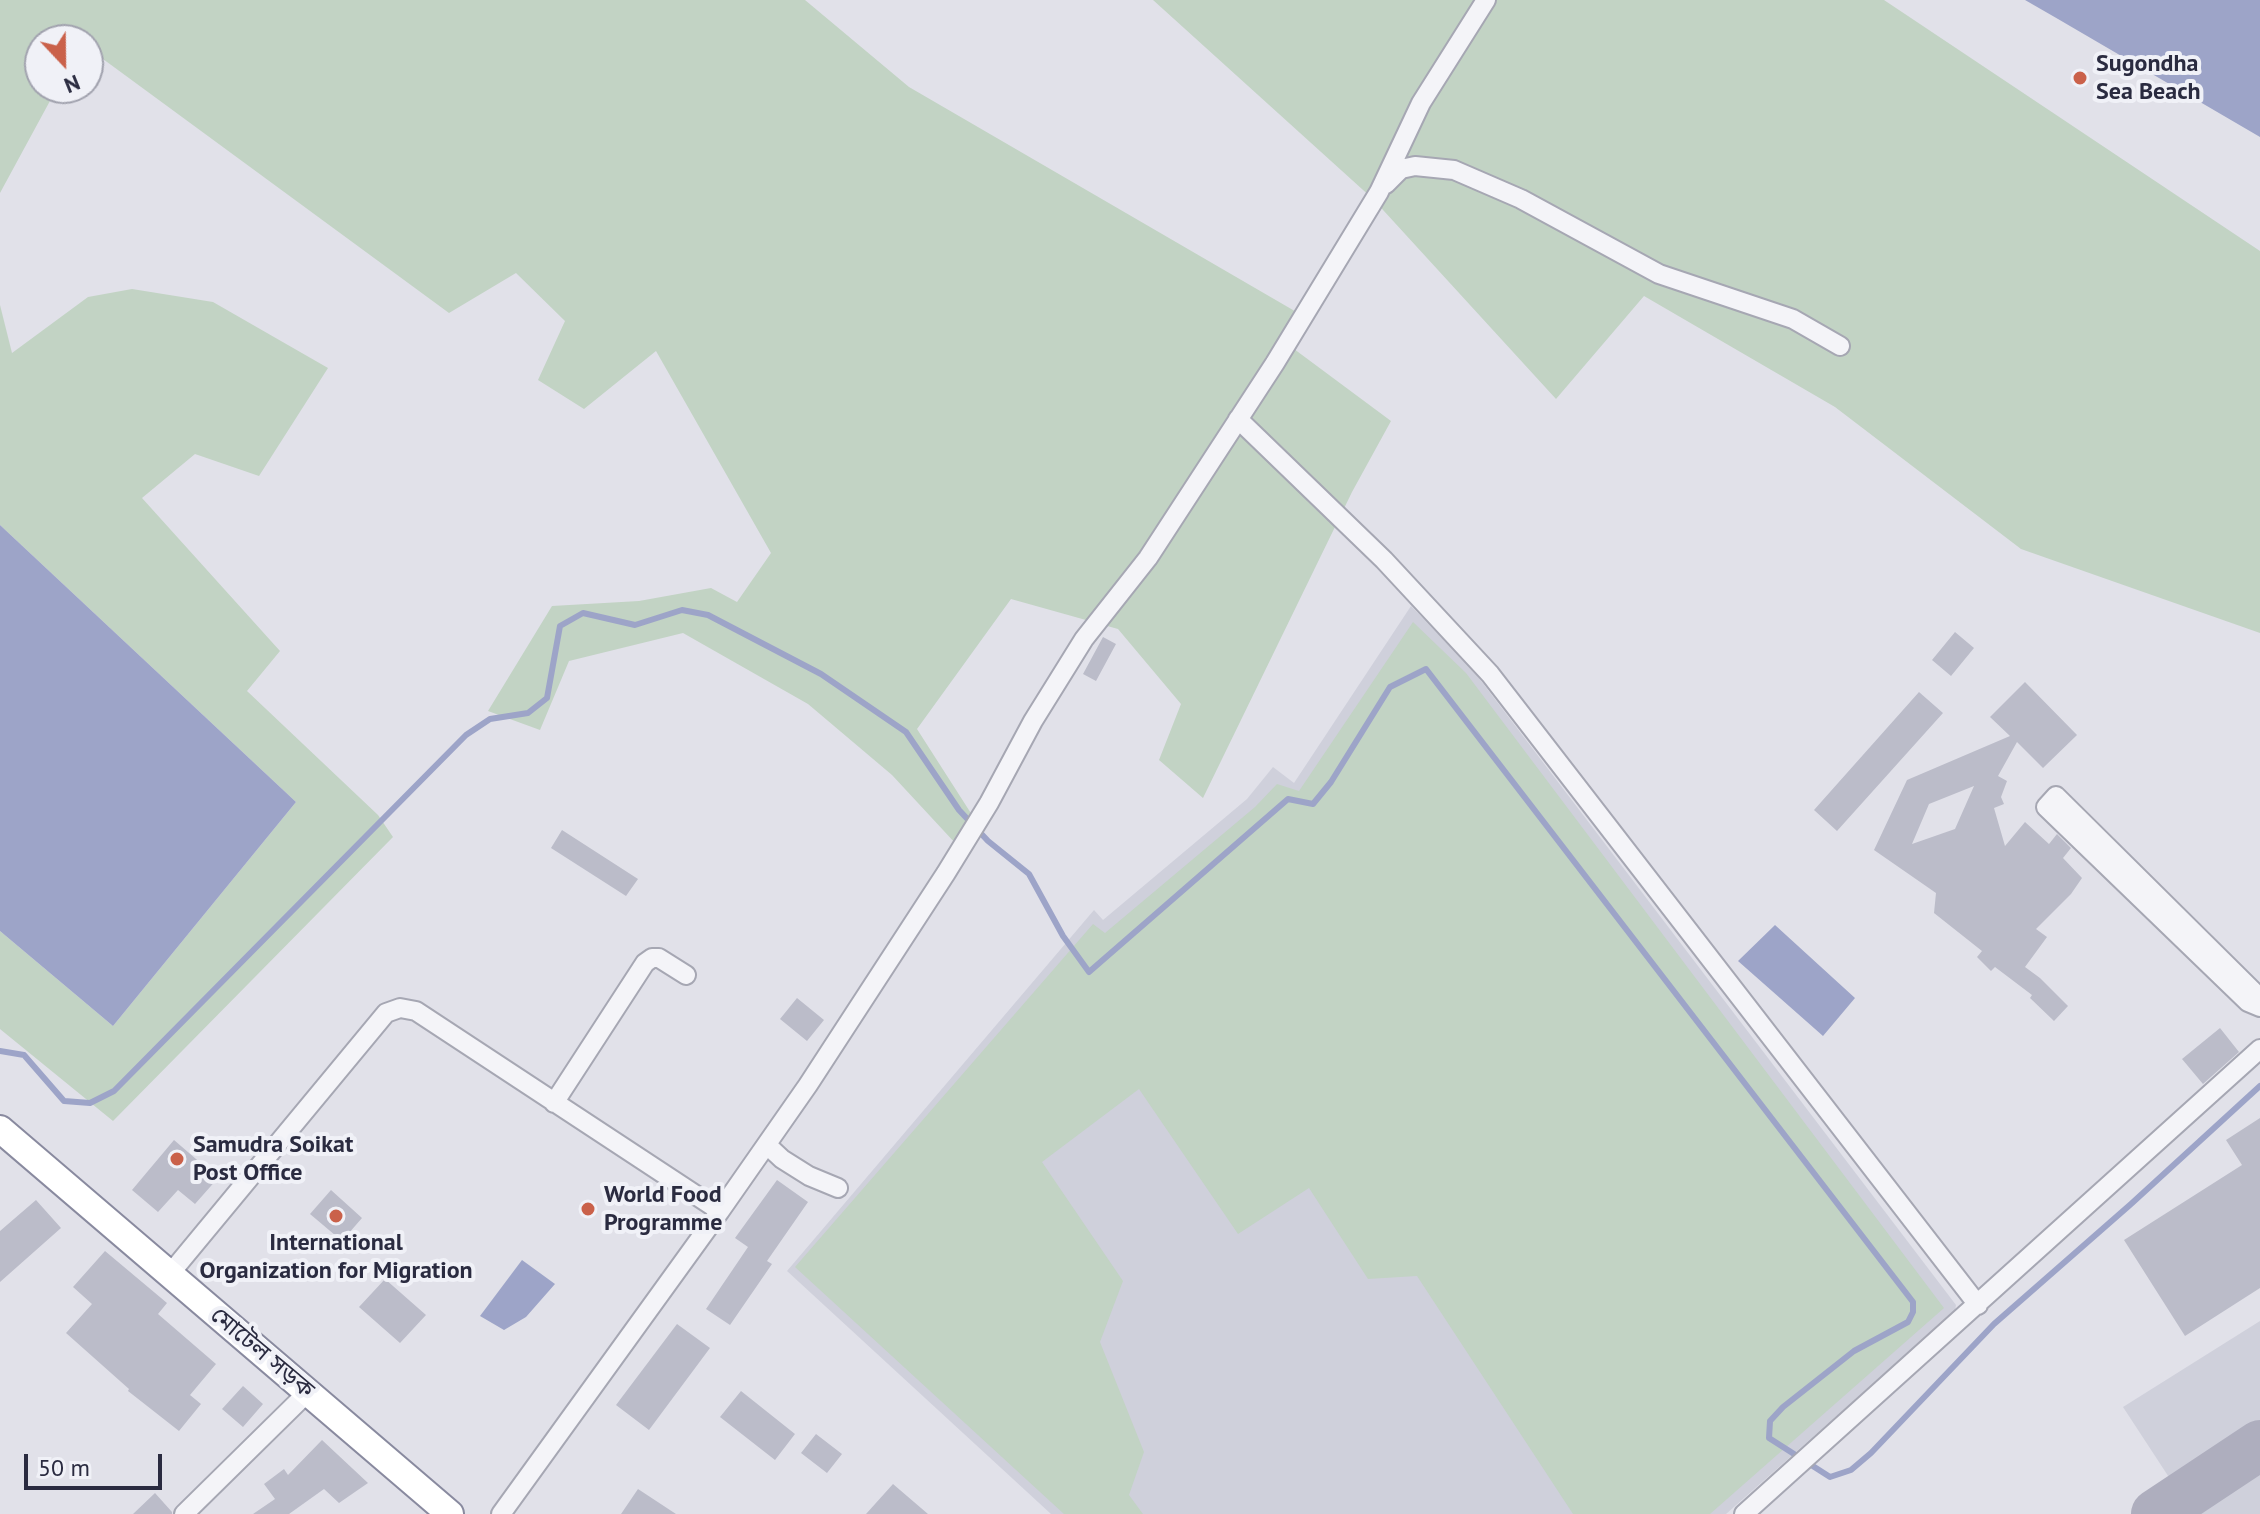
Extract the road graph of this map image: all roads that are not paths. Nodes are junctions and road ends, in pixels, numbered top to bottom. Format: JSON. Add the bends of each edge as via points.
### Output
{"nodes":[{"id":1,"x":1486,"y":0,"type":"edge"},
{"id":2,"x":1379,"y":192,"type":"junction"},
{"id":3,"x":1840,"y":346,"type":"dead end"},
{"id":4,"x":1238,"y":419,"type":"junction"},
{"id":5,"x":686,"y":975,"type":"dead end"},
{"id":6,"x":2260,"y":1005,"type":"edge"},
{"id":7,"x":2260,"y":1049,"type":"edge"},
{"id":8,"x":554,"y":1103,"type":"junction"},
{"id":9,"x":0,"y":1129,"type":"edge"},
{"id":10,"x":767,"y":1145,"type":"junction"},
{"id":11,"x":838,"y":1188,"type":"dead end"},
{"id":12,"x":720,"y":1211,"type":"junction"},
{"id":13,"x":169,"y":1275,"type":"junction"},
{"id":14,"x":1978,"y":1305,"type":"junction"},
{"id":15,"x":308,"y":1392,"type":"junction"},
{"id":16,"x":184,"y":1514,"type":"edge"},
{"id":17,"x":450,"y":1514,"type":"edge"},
{"id":18,"x":501,"y":1514,"type":"edge"},
{"id":19,"x":1744,"y":1514,"type":"edge"}],
"edges":[{"from":1,"to":2,"type":"street","via":[[1421,103]]},
{"from":2,"to":3,"type":"street","via":[[1401,169],[1454,170],[1521,199],[1659,274],[1793,319]]},
{"from":2,"to":4,"type":"street"},
{"from":4,"to":10,"type":"street","via":[[1148,558],[1084,639],[946,873]]},
{"from":4,"to":14,"type":"street","via":[[1384,560],[1490,674]]},
{"from":5,"to":8,"type":"street","via":[[659,958],[645,963]]},
{"from":6,"to":6,"type":"street","via":[[2256,994],[2056,796],[2046,807],[2248,1002]]},
{"from":7,"to":14,"type":"street"},
{"from":8,"to":12,"type":"street"},
{"from":8,"to":13,"type":"street","via":[[416,1011],[400,1008],[386,1013]]},
{"from":9,"to":13,"type":"highway","name":"মোটেল সড়ক"},
{"from":10,"to":11,"type":"street","via":[[809,1176]]},
{"from":10,"to":12,"type":"street"},
{"from":12,"to":18,"type":"street"},
{"from":13,"to":15,"type":"highway","name":"মোটেল সড়ক"},
{"from":14,"to":19,"type":"street"},
{"from":15,"to":16,"type":"street"},
{"from":15,"to":17,"type":"highway","name":"মোটেল সড়ক"}]}
